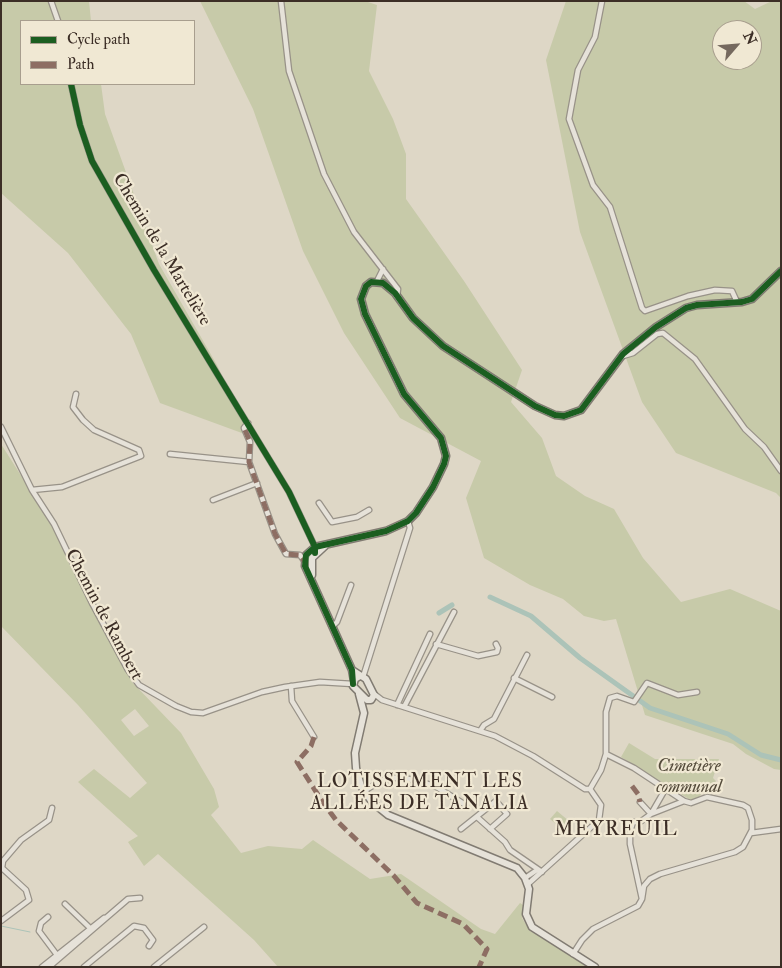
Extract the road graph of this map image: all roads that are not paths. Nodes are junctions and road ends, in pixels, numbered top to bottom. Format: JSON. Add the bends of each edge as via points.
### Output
{"nodes":[{"id":1,"x":51,"y":1,"type":"edge"},
{"id":2,"x":281,"y":1,"type":"edge"},
{"id":3,"x":602,"y":1,"type":"edge"},
{"id":4,"x":58,"y":20,"type":"edge"},
{"id":5,"x":71,"y":85,"type":"edge"},
{"id":6,"x":383,"y":269,"type":"junction"},
{"id":7,"x":781,"y":271,"type":"edge"},
{"id":8,"x":377,"y":281,"type":"junction"},
{"id":9,"x":398,"y":296,"type":"junction"},
{"id":10,"x":737,"y":302,"type":"junction"},
{"id":11,"x":620,"y":357,"type":"junction"},
{"id":12,"x":76,"y":394,"type":"dead end"},
{"id":13,"x":247,"y":424,"type":"junction"},
{"id":14,"x":1,"y":427,"type":"edge"},
{"id":15,"x":170,"y":454,"type":"dead end"},
{"id":16,"x":249,"y":462,"type":"junction"},
{"id":17,"x":781,"y":470,"type":"edge"},
{"id":18,"x":257,"y":483,"type":"junction"},
{"id":19,"x":32,"y":490,"type":"junction"},
{"id":20,"x":44,"y":490,"type":"junction"},
{"id":21,"x":38,"y":500,"type":"junction"},
{"id":22,"x":213,"y":500,"type":"dead end"},
{"id":23,"x":319,"y":503,"type":"dead end"},
{"id":24,"x":369,"y":510,"type":"dead end"},
{"id":25,"x":408,"y":521,"type":"junction"},
{"id":26,"x":315,"y":550,"type":"junction"},
{"id":27,"x":305,"y":562,"type":"junction"},
{"id":28,"x":313,"y":580,"type":"junction"},
{"id":29,"x":350,"y":584,"type":"dead end"},
{"id":30,"x":454,"y":612,"type":"dead end"},
{"id":31,"x":333,"y":626,"type":"junction"},
{"id":32,"x":430,"y":634,"type":"dead end"},
{"id":33,"x":436,"y":644,"type":"junction"},
{"id":34,"x":496,"y":644,"type":"dead end"},
{"id":35,"x":527,"y":655,"type":"dead end"},
{"id":36,"x":352,"y":670,"type":"junction"},
{"id":37,"x":362,"y":677,"type":"junction"},
{"id":38,"x":514,"y":678,"type":"junction"},
{"id":39,"x":353,"y":682,"type":"junction"},
{"id":40,"x":291,"y":686,"type":"junction"},
{"id":41,"x":697,"y":692,"type":"dead end"},
{"id":42,"x":359,"y":694,"type":"junction"},
{"id":43,"x":552,"y":697,"type":"dead end"},
{"id":44,"x":371,"y":698,"type":"junction"},
{"id":45,"x":397,"y":705,"type":"junction"},
{"id":46,"x":364,"y":707,"type":"junction"},
{"id":47,"x":404,"y":707,"type":"junction"},
{"id":48,"x":480,"y":731,"type":"junction"},
{"id":49,"x":314,"y":737,"type":"dead end"},
{"id":50,"x":606,"y":754,"type":"junction"},
{"id":51,"x":666,"y":788,"type":"junction"},
{"id":52,"x":590,"y":789,"type":"junction"},
{"id":53,"x":364,"y":791,"type":"junction"},
{"id":54,"x":684,"y":801,"type":"junction"},
{"id":55,"x":640,"y":802,"type":"dead end"},
{"id":56,"x":464,"y":804,"type":"dead end"},
{"id":57,"x":52,"y":808,"type":"dead end"},
{"id":58,"x":651,"y":814,"type":"junction"},
{"id":59,"x":477,"y":817,"type":"junction"},
{"id":60,"x":461,"y":829,"type":"dead end"},
{"id":61,"x":490,"y":829,"type":"junction"},
{"id":62,"x":781,"y":829,"type":"edge"},
{"id":63,"x":751,"y":832,"type":"junction"},
{"id":64,"x":540,"y":871,"type":"junction"},
{"id":65,"x":527,"y":881,"type":"junction"},
{"id":66,"x":140,"y":898,"type":"dead end"},
{"id":67,"x":642,"y":899,"type":"junction"},
{"id":68,"x":65,"y":904,"type":"dead end"},
{"id":69,"x":109,"y":915,"type":"junction"},
{"id":70,"x":48,"y":917,"type":"dead end"},
{"id":71,"x":1,"y":921,"type":"edge"},
{"id":72,"x":204,"y":927,"type":"dead end"},
{"id":73,"x":90,"y":928,"type":"junction"},
{"id":74,"x":149,"y":946,"type":"dead end"},
{"id":75,"x":573,"y":954,"type":"junction"},
{"id":76,"x":57,"y":955,"type":"junction"},
{"id":77,"x":42,"y":967,"type":"edge"},
{"id":78,"x":49,"y":967,"type":"edge"},
{"id":79,"x":84,"y":967,"type":"edge"},
{"id":80,"x":154,"y":967,"type":"edge"},
{"id":81,"x":595,"y":967,"type":"edge"}],
"edges":[{"from":1,"to":4,"type":"street"},
{"from":2,"to":6,"type":"street","via":[[289,71],[324,174],[354,232]]},
{"from":3,"to":10,"type":"street","via":[[594,37],[578,70],[569,119],[593,185],[610,207],[642,308],[645,312],[715,290],[732,291]]},
{"from":5,"to":13,"type":"street","name":"Chemin de la Martelière","via":[[92,161]]},
{"from":6,"to":8,"type":"street"},
{"from":6,"to":9,"type":"street","via":[[398,289]]},
{"from":7,"to":10,"type":"street","via":[[761,292]]},
{"from":8,"to":9,"type":"street"},
{"from":8,"to":25,"type":"street","via":[[362,291],[365,314],[404,394],[441,438],[446,456],[433,486]]},
{"from":9,"to":11,"type":"street","via":[[413,318],[443,346],[535,406],[555,415],[564,416],[581,410]]},
{"from":10,"to":11,"type":"street","via":[[686,308],[656,327]]},
{"from":11,"to":17,"type":"street","via":[[633,353],[663,333],[695,359],[745,429]]},
{"from":12,"to":20,"type":"street","via":[[73,407],[83,420],[94,430],[139,450],[141,456],[62,487]]},
{"from":13,"to":16,"type":"street","via":[[244,428],[250,442]]},
{"from":13,"to":26,"type":"street","name":"Chemin de la Martelière","via":[[289,492]]},
{"from":14,"to":19,"type":"street","name":"Chemin de Rambert"},
{"from":15,"to":16,"type":"street"},
{"from":16,"to":18,"type":"street"},
{"from":18,"to":22,"type":"street"},
{"from":18,"to":27,"type":"street","via":[[282,550],[286,554],[300,555]]},
{"from":19,"to":20,"type":"street"},
{"from":19,"to":21,"type":"street","name":"Chemin de Rambert"},
{"from":20,"to":21,"type":"street"},
{"from":21,"to":40,"type":"street","name":"Chemin de Rambert","via":[[54,524],[92,604],[139,685],[176,706],[203,713],[262,692]]},
{"from":23,"to":24,"type":"street","via":[[332,522],[358,517]]},
{"from":25,"to":26,"type":"street","via":[[386,531]]},
{"from":25,"to":37,"type":"street","via":[[410,528]]},
{"from":26,"to":27,"type":"street","via":[[308,552]]},
{"from":26,"to":28,"type":"street","via":[[310,567]]},
{"from":27,"to":28,"type":"street"},
{"from":28,"to":31,"type":"street"},
{"from":29,"to":31,"type":"street"},
{"from":30,"to":33,"type":"street"},
{"from":31,"to":36,"type":"street"},
{"from":32,"to":45,"type":"street"},
{"from":33,"to":34,"type":"street","via":[[478,656],[497,652]]},
{"from":33,"to":47,"type":"street"},
{"from":35,"to":38,"type":"street"},
{"from":36,"to":37,"type":"street"},
{"from":36,"to":39,"type":"street"},
{"from":37,"to":39,"type":"street"},
{"from":37,"to":44,"type":"street"},
{"from":38,"to":43,"type":"street"},
{"from":38,"to":48,"type":"street","via":[[494,719]]},
{"from":39,"to":40,"type":"street","name":"Chemin de Rambert"},
{"from":39,"to":42,"type":"street"},
{"from":40,"to":49,"type":"street","via":[[292,701]]},
{"from":41,"to":50,"type":"street","via":[[678,695],[647,683],[632,702],[617,696],[608,700]]},
{"from":42,"to":44,"type":"street"},
{"from":42,"to":46,"type":"street"},
{"from":44,"to":45,"type":"street"},
{"from":44,"to":46,"type":"street"},
{"from":45,"to":47,"type":"street"},
{"from":46,"to":53,"type":"street","via":[[355,753],[358,777]]},
{"from":47,"to":48,"type":"street"},
{"from":48,"to":52,"type":"street","via":[[505,741]]},
{"from":50,"to":51,"type":"street"},
{"from":50,"to":52,"type":"street"},
{"from":51,"to":54,"type":"street"},
{"from":51,"to":58,"type":"street"},
{"from":52,"to":64,"type":"street","via":[[602,805],[599,820]]},
{"from":53,"to":56,"type":"street","via":[[382,780],[401,777],[435,786]]},
{"from":53,"to":65,"type":"street","via":[[373,804],[388,815],[510,864]]},
{"from":54,"to":58,"type":"street"},
{"from":54,"to":63,"type":"street","via":[[692,803],[707,797],[746,806],[752,820]]},
{"from":55,"to":58,"type":"street"},
{"from":57,"to":71,"type":"street","via":[[50,820],[20,840],[3,861],[2,868],[26,890],[29,900]]},
{"from":58,"to":67,"type":"street","via":[[640,822],[633,822],[630,832]]},
{"from":59,"to":60,"type":"street"},
{"from":59,"to":61,"type":"street"},
{"from":59,"to":61,"type":"street","via":[[497,802],[507,814]]},
{"from":61,"to":64,"type":"street","via":[[510,850]]},
{"from":62,"to":63,"type":"street"},
{"from":63,"to":67,"type":"street","via":[[735,852],[650,879],[644,886]]},
{"from":64,"to":65,"type":"street"},
{"from":65,"to":75,"type":"street","via":[[526,914],[529,922],[535,930]]},
{"from":66,"to":69,"type":"street","via":[[128,899]]},
{"from":67,"to":75,"type":"street","via":[[638,906],[593,929]]},
{"from":68,"to":73,"type":"street"},
{"from":69,"to":73,"type":"street"},
{"from":69,"to":78,"type":"street"},
{"from":70,"to":76,"type":"street","via":[[41,923],[39,931]]},
{"from":72,"to":80,"type":"street"},
{"from":73,"to":76,"type":"street"},
{"from":74,"to":79,"type":"street","via":[[153,940],[144,928],[134,926]]},
{"from":75,"to":81,"type":"street"},
{"from":76,"to":77,"type":"street"}]}
